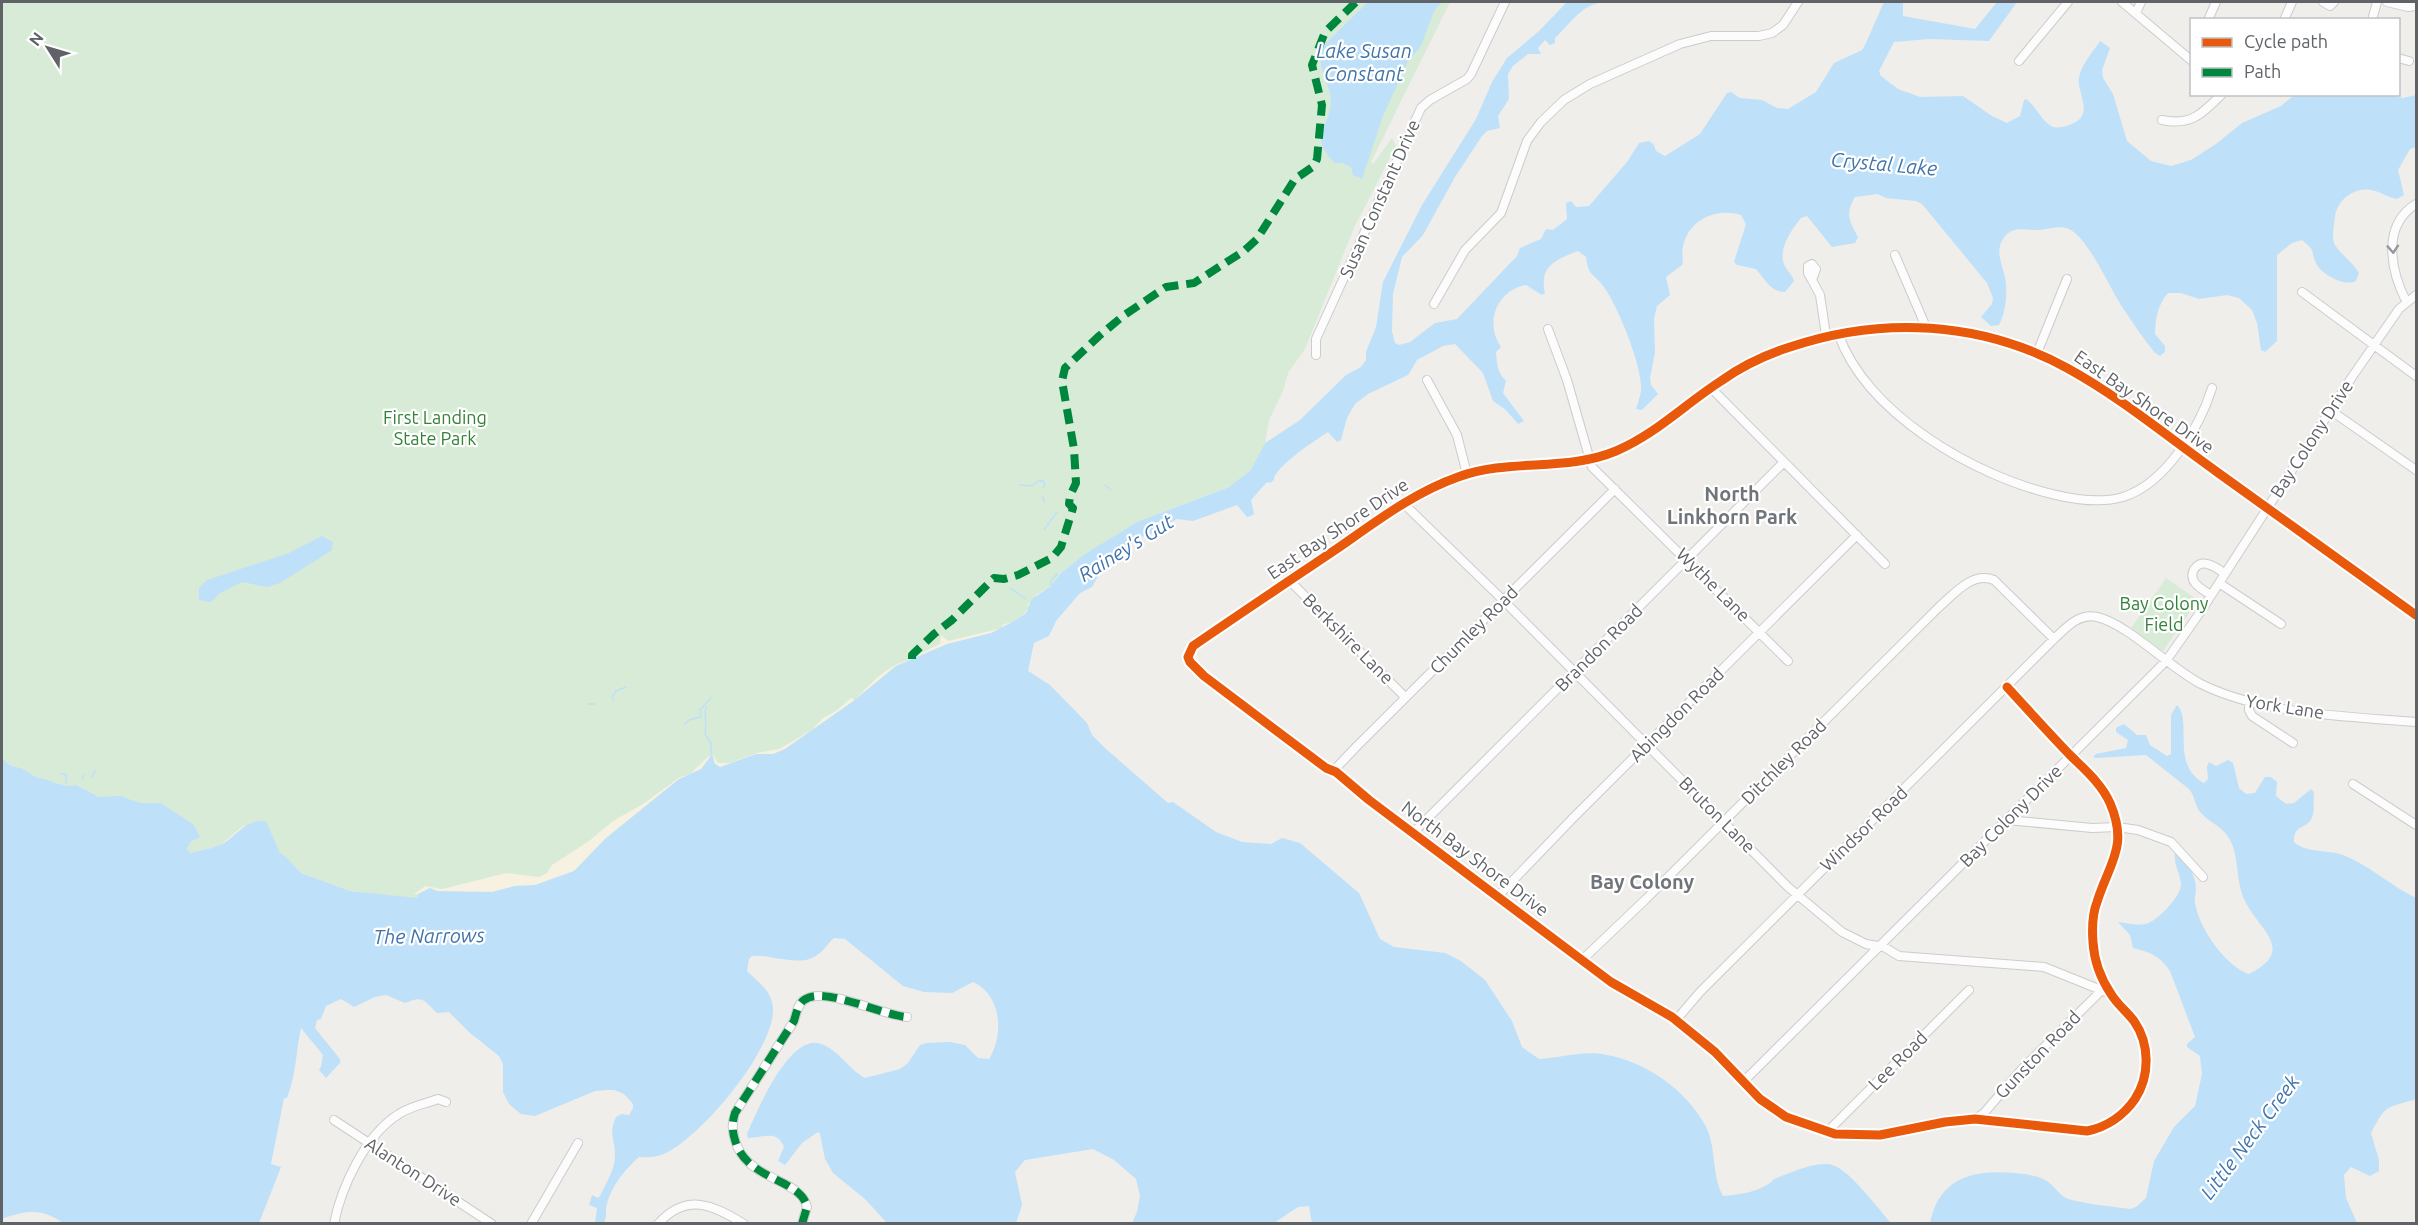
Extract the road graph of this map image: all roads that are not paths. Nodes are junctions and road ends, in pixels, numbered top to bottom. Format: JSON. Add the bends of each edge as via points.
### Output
{"nodes":[{"id":1,"x":1505,"y":2,"type":"edge"},
{"id":2,"x":1798,"y":2,"type":"edge"},
{"id":3,"x":2068,"y":2,"type":"edge"},
{"id":4,"x":2122,"y":2,"type":"edge"},
{"id":5,"x":2141,"y":2,"type":"edge"},
{"id":6,"x":2216,"y":2,"type":"edge"},
{"id":7,"x":2292,"y":2,"type":"edge"},
{"id":8,"x":2324,"y":2,"type":"edge"},
{"id":9,"x":2334,"y":2,"type":"edge"},
{"id":10,"x":2377,"y":2,"type":"edge"},
{"id":11,"x":2387,"y":2,"type":"edge"},
{"id":12,"x":2416,"y":6,"type":"edge"},
{"id":13,"x":2136,"y":13,"type":"junction"},
{"id":14,"x":2209,"y":18,"type":"edge"},
{"id":15,"x":2285,"y":18,"type":"edge"},
{"id":16,"x":2373,"y":18,"type":"edge"},
{"id":17,"x":2190,"y":58,"type":"edge"},
{"id":18,"x":2400,"y":59,"type":"edge"},
{"id":19,"x":2019,"y":61,"type":"dead end"},
{"id":20,"x":2409,"y":61,"type":"dead end"},
{"id":21,"x":2220,"y":96,"type":"edge"},
{"id":22,"x":2162,"y":120,"type":"dead end"},
{"id":23,"x":2416,"y":204,"type":"edge"},
{"id":24,"x":1895,"y":255,"type":"dead end"},
{"id":25,"x":2067,"y":279,"type":"dead end"},
{"id":26,"x":1812,"y":280,"type":"dead end"},
{"id":27,"x":2302,"y":292,"type":"dead end"},
{"id":28,"x":2416,"y":295,"type":"edge"},
{"id":29,"x":2406,"y":301,"type":"junction"},
{"id":30,"x":1434,"y":304,"type":"dead end"},
{"id":31,"x":1926,"y":327,"type":"junction"},
{"id":32,"x":1548,"y":329,"type":"dead end"},
{"id":33,"x":1838,"y":333,"type":"junction"},
{"id":34,"x":1826,"y":335,"type":"junction"},
{"id":35,"x":2374,"y":345,"type":"junction"},
{"id":36,"x":2037,"y":353,"type":"junction"},
{"id":37,"x":1316,"y":355,"type":"dead end"},
{"id":38,"x":2416,"y":376,"type":"edge"},
{"id":39,"x":1427,"y":380,"type":"dead end"},
{"id":40,"x":1711,"y":388,"type":"junction"},
{"id":41,"x":2212,"y":388,"type":"dead end"},
{"id":42,"x":2330,"y":410,"type":"junction"},
{"id":43,"x":2181,"y":447,"type":"junction"},
{"id":44,"x":1588,"y":459,"type":"junction"},
{"id":45,"x":1784,"y":462,"type":"junction"},
{"id":46,"x":2416,"y":470,"type":"edge"},
{"id":47,"x":1467,"y":474,"type":"junction"},
{"id":48,"x":1615,"y":489,"type":"junction"},
{"id":49,"x":1403,"y":503,"type":"junction"},
{"id":50,"x":2267,"y":508,"type":"junction"},
{"id":51,"x":1857,"y":535,"type":"junction"},
{"id":52,"x":1688,"y":560,"type":"junction"},
{"id":53,"x":1885,"y":564,"type":"dead end"},
{"id":54,"x":2225,"y":574,"type":"junction"},
{"id":55,"x":1290,"y":580,"type":"junction"},
{"id":56,"x":2219,"y":583,"type":"junction"},
{"id":57,"x":2211,"y":596,"type":"junction"},
{"id":58,"x":1503,"y":600,"type":"junction"},
{"id":59,"x":2416,"y":615,"type":"edge"},
{"id":60,"x":2281,"y":624,"type":"dead end"},
{"id":61,"x":1760,"y":632,"type":"junction"},
{"id":62,"x":2054,"y":639,"type":"junction"},
{"id":63,"x":1188,"y":659,"type":"joint"},
{"id":64,"x":1788,"y":661,"type":"dead end"},
{"id":65,"x":2166,"y":661,"type":"junction"},
{"id":66,"x":1575,"y":672,"type":"junction"},
{"id":67,"x":2007,"y":687,"type":"junction"},
{"id":68,"x":1406,"y":697,"type":"junction"},
{"id":69,"x":2249,"y":703,"type":"junction"},
{"id":70,"x":2416,"y":722,"type":"edge"},
{"id":71,"x":2293,"y":743,"type":"dead end"},
{"id":72,"x":1647,"y":745,"type":"junction"},
{"id":73,"x":2072,"y":756,"type":"junction"},
{"id":74,"x":1336,"y":772,"type":"junction"},
{"id":75,"x":2353,"y":784,"type":"dead end"},
{"id":76,"x":2007,"y":820,"type":"junction"},
{"id":77,"x":1724,"y":822,"type":"junction"},
{"id":78,"x":2416,"y":825,"type":"edge"},
{"id":79,"x":2117,"y":827,"type":"junction"},
{"id":80,"x":1413,"y":833,"type":"junction"},
{"id":81,"x":2203,"y":877,"type":"dead end"},
{"id":82,"x":1498,"y":896,"type":"junction"},
{"id":83,"x":1797,"y":896,"type":"junction"},
{"id":84,"x":1880,"y":947,"type":"junction"},
{"id":85,"x":1582,"y":960,"type":"junction"},
{"id":86,"x":1969,"y":990,"type":"dead end"},
{"id":87,"x":2102,"y":990,"type":"junction"},
{"id":88,"x":2111,"y":993,"type":"junction"},
{"id":89,"x":907,"y":1017,"type":"dead end"},
{"id":90,"x":1676,"y":1020,"type":"junction"},
{"id":91,"x":1743,"y":1082,"type":"junction"},
{"id":92,"x":446,"y":1102,"type":"dead end"},
{"id":93,"x":1975,"y":1119,"type":"junction"},
{"id":94,"x":334,"y":1120,"type":"dead end"},
{"id":95,"x":1827,"y":1132,"type":"junction"},
{"id":96,"x":369,"y":1143,"type":"junction"},
{"id":97,"x":578,"y":1143,"type":"dead end"},
{"id":98,"x":334,"y":1224,"type":"edge"},
{"id":99,"x":492,"y":1224,"type":"edge"},
{"id":100,"x":531,"y":1224,"type":"edge"},
{"id":101,"x":658,"y":1224,"type":"edge"},
{"id":102,"x":744,"y":1224,"type":"edge"},
{"id":103,"x":802,"y":1224,"type":"edge"}],
"edges":[{"from":1,"to":37,"type":"street","name":"Susan Constant Drive","via":[[1471,74],[1421,108],[1316,339]]},
{"from":2,"to":30,"type":"street","via":[[1783,25],[1772,33],[1693,40],[1590,84],[1564,100],[1527,141],[1501,213],[1465,250]]},
{"from":3,"to":19,"type":"street"},
{"from":4,"to":13,"type":"street"},
{"from":5,"to":13,"type":"street"},
{"from":6,"to":14,"type":"street"},
{"from":7,"to":15,"type":"street"},
{"from":8,"to":9,"type":"street","via":[[2330,6]]},
{"from":10,"to":16,"type":"street"},
{"from":11,"to":12,"type":"street"},
{"from":13,"to":17,"type":"street"},
{"from":18,"to":20,"type":"street"},
{"from":21,"to":22,"type":"street","via":[[2189,121]]},
{"from":23,"to":29,"type":"street","one_way":true,"via":[[2404,213],[2392,234],[2398,283]]},
{"from":24,"to":31,"type":"street"},
{"from":25,"to":36,"type":"street"},
{"from":26,"to":34,"type":"street","via":[[1820,295]]},
{"from":27,"to":35,"type":"street"},
{"from":28,"to":29,"type":"street","name":"Bay Colony Drive"},
{"from":29,"to":35,"type":"street","name":"Bay Colony Drive"},
{"from":31,"to":33,"type":"street","name":"East Bay Shore Drive"},
{"from":31,"to":36,"type":"street","name":"East Bay Shore Drive","via":[[1975,334]]},
{"from":32,"to":44,"type":"street","via":[[1567,380]]},
{"from":33,"to":34,"type":"street","name":"East Bay Shore Drive"},
{"from":33,"to":43,"type":"street","via":[[1854,365],[1908,422],[1953,454],[2018,484],[2079,499],[2118,498],[2153,480]]},
{"from":34,"to":40,"type":"street","name":"East Bay Shore Drive","via":[[1753,362]]},
{"from":35,"to":38,"type":"street"},
{"from":35,"to":42,"type":"street","name":"Bay Colony Drive"},
{"from":36,"to":43,"type":"street","name":"East Bay Shore Drive","via":[[2097,386]]},
{"from":39,"to":47,"type":"street","via":[[1457,435]]},
{"from":40,"to":44,"type":"street","name":"East Bay Shore Drive","via":[[1643,438]]},
{"from":40,"to":45,"type":"street"},
{"from":41,"to":43,"type":"street","via":[[2200,419]]},
{"from":42,"to":46,"type":"street"},
{"from":42,"to":50,"type":"street","name":"Bay Colony Drive"},
{"from":43,"to":50,"type":"street","name":"East Bay Shore Drive"},
{"from":44,"to":47,"type":"street","name":"East Bay Shore Drive"},
{"from":44,"to":48,"type":"street","name":"Wythe Lane"},
{"from":45,"to":51,"type":"street"},
{"from":45,"to":52,"type":"street","name":"Brandon Road"},
{"from":47,"to":49,"type":"street","name":"East Bay Shore Drive"},
{"from":48,"to":52,"type":"street","name":"Wythe Lane"},
{"from":48,"to":58,"type":"street","name":"Chumley Road"},
{"from":49,"to":55,"type":"street","name":"East Bay Shore Drive"},
{"from":49,"to":58,"type":"street","name":"Bruton Lane"},
{"from":50,"to":54,"type":"street","name":"Bay Colony Drive"},
{"from":50,"to":59,"type":"street","name":"East Bay Shore Drive"},
{"from":51,"to":53,"type":"street"},
{"from":51,"to":61,"type":"street","name":"Abingdon Road"},
{"from":52,"to":61,"type":"street","name":"Wythe Lane"},
{"from":52,"to":66,"type":"street","name":"Brandon Road"},
{"from":54,"to":56,"type":"street","name":"Bay Colony Drive"},
{"from":54,"to":57,"type":"street","via":[[2206,563],[2194,570],[2193,580]]},
{"from":55,"to":63,"type":"street","name":"East Bay Shore Drive","via":[[1193,646]]},
{"from":55,"to":68,"type":"street","name":"Berkshire Lane"},
{"from":56,"to":57,"type":"street","name":"Bay Colony Drive"},
{"from":56,"to":60,"type":"street"},
{"from":57,"to":65,"type":"street","name":"Bay Colony Drive"},
{"from":58,"to":66,"type":"street","name":"Bruton Lane"},
{"from":58,"to":68,"type":"street","name":"Chumley Road"},
{"from":61,"to":64,"type":"street","name":"Wythe Lane"},
{"from":61,"to":72,"type":"street","name":"Abingdon Road"},
{"from":62,"to":65,"type":"street","name":"York Lane","via":[[2076,620],[2097,617]]},
{"from":62,"to":67,"type":"street","name":"Windsor Road"},
{"from":62,"to":77,"type":"street","name":"Ditchley Road","via":[[1990,578],[1969,583]]},
{"from":63,"to":74,"type":"street","name":"North Bay Shore Drive","via":[[1204,676]]},
{"from":65,"to":69,"type":"street","name":"York Lane","via":[[2198,682]]},
{"from":65,"to":73,"type":"street","name":"Bay Colony Drive"},
{"from":66,"to":72,"type":"street","name":"Bruton Lane"},
{"from":66,"to":80,"type":"street","name":"Brandon Road"},
{"from":67,"to":73,"type":"street"},
{"from":67,"to":83,"type":"street","name":"Windsor Road"},
{"from":68,"to":74,"type":"street","name":"Chumley Road"},
{"from":69,"to":70,"type":"street","name":"York Lane"},
{"from":69,"to":71,"type":"street","via":[[2252,716]]},
{"from":72,"to":77,"type":"street","name":"Bruton Lane"},
{"from":72,"to":82,"type":"street","name":"Abingdon Road"},
{"from":73,"to":76,"type":"street","name":"Bay Colony Drive"},
{"from":73,"to":79,"type":"street","via":[[2104,792]]},
{"from":74,"to":80,"type":"street","name":"North Bay Shore Drive"},
{"from":75,"to":78,"type":"street"},
{"from":76,"to":79,"type":"street"},
{"from":76,"to":84,"type":"street","name":"Bay Colony Drive"},
{"from":77,"to":83,"type":"street","name":"Bruton Lane"},
{"from":77,"to":85,"type":"street","name":"Ditchley Road"},
{"from":79,"to":81,"type":"street","via":[[2171,842]]},
{"from":79,"to":88,"type":"street","name":"North Bay Shore Drive","via":[[2114,862],[2097,902],[2093,928],[2099,970]]},
{"from":80,"to":82,"type":"street","name":"North Bay Shore Drive"},
{"from":82,"to":85,"type":"street","name":"North Bay Shore Drive"},
{"from":83,"to":84,"type":"street","name":"Bruton Lane","via":[[1842,932]]},
{"from":83,"to":90,"type":"street","name":"Windsor Road"},
{"from":84,"to":87,"type":"street","name":"Bruton Lane","via":[[1899,956],[2044,967]]},
{"from":84,"to":91,"type":"street","name":"Bay Colony Drive"},
{"from":85,"to":90,"type":"street","name":"North Bay Shore Drive"},
{"from":86,"to":95,"type":"street","name":"Lee Road"},
{"from":87,"to":88,"type":"street","name":"Bruton Lane"},
{"from":87,"to":93,"type":"street","name":"Gunston Road"},
{"from":88,"to":93,"type":"street","name":"North Bay Shore Drive","via":[[2140,1031],[2146,1057],[2142,1085],[2122,1114],[2104,1125],[2081,1131]]},
{"from":89,"to":103,"type":"street","via":[[849,1001],[813,995],[804,999],[735,1113],[733,1130],[740,1153],[751,1166],[801,1194],[807,1207]]},
{"from":90,"to":91,"type":"street","name":"North Bay Shore Drive"},
{"from":91,"to":95,"type":"street","name":"North Bay Shore Drive","via":[[1778,1112]]},
{"from":92,"to":96,"type":"street","via":[[438,1099],[409,1108],[388,1121]]},
{"from":93,"to":95,"type":"street","name":"North Bay Shore Drive","via":[[1880,1135]]},
{"from":94,"to":96,"type":"street","name":"Alanton Drive"},
{"from":96,"to":98,"type":"street","via":[[349,1181]]},
{"from":96,"to":99,"type":"street","name":"Alanton Drive"},
{"from":97,"to":100,"type":"street"},
{"from":101,"to":102,"type":"street","via":[[679,1208],[697,1203],[718,1209]]}]}
